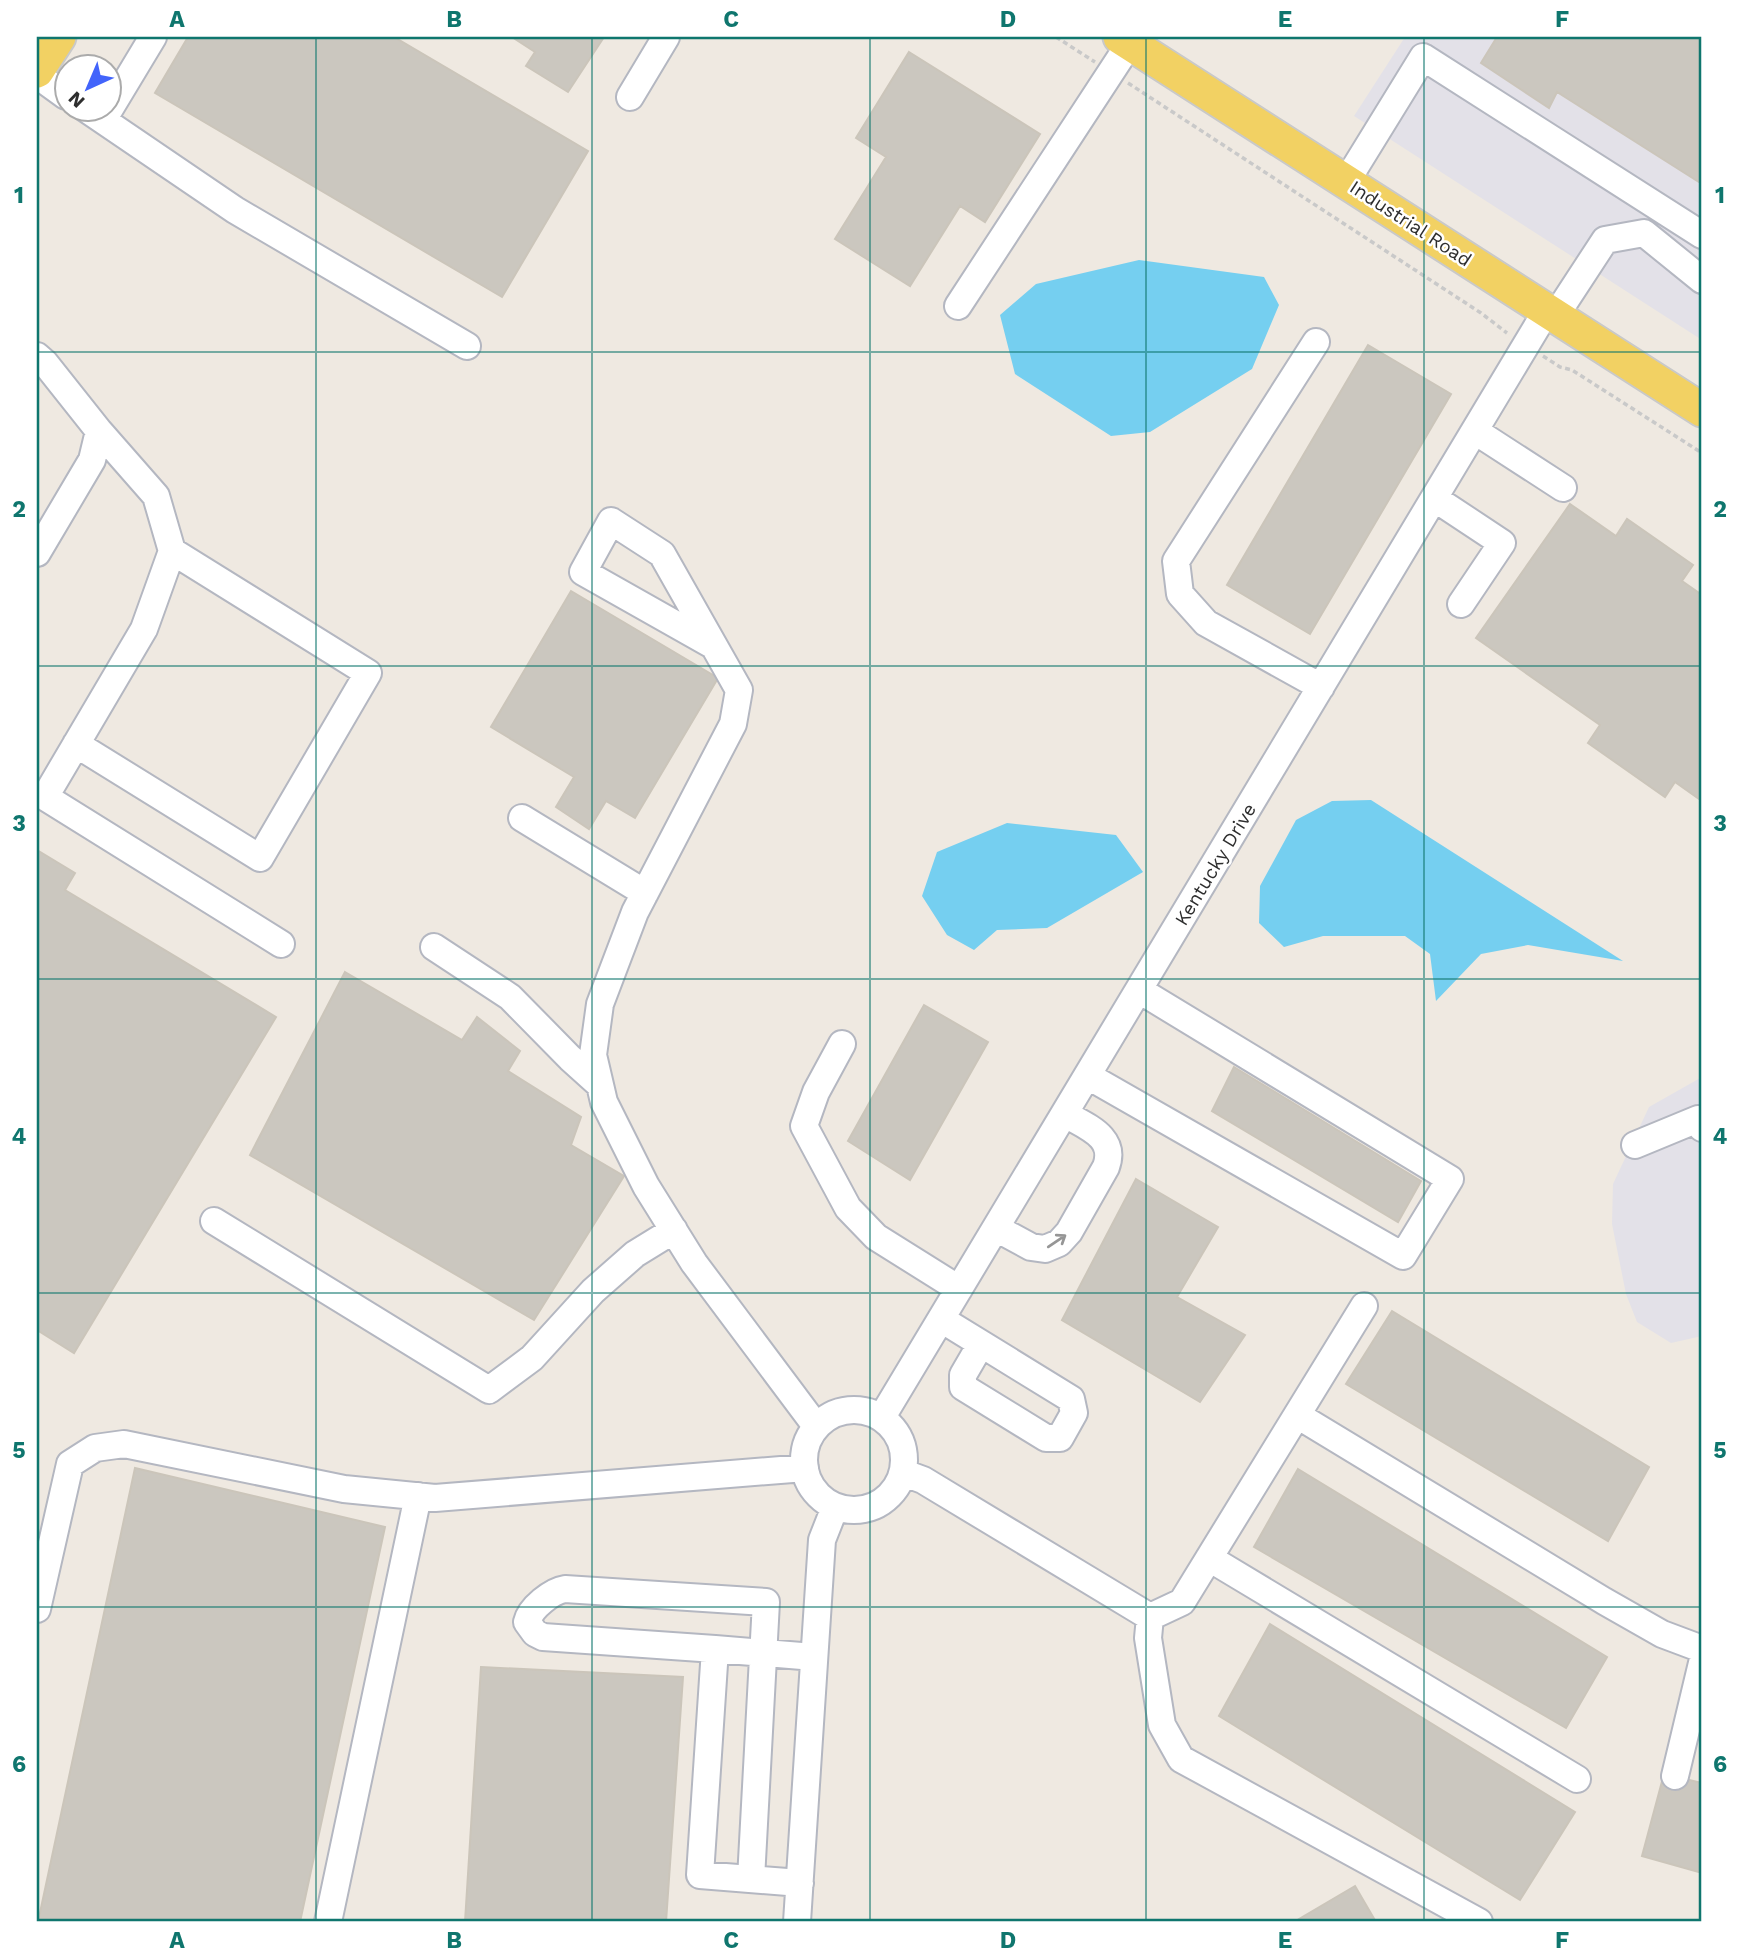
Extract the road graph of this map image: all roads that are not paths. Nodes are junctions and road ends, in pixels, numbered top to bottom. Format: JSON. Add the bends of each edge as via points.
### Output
{"nodes":[{"id":1,"x":59,"y":37,"type":"edge"},
{"id":2,"x":153,"y":37,"type":"edge"},
{"id":3,"x":666,"y":37,"type":"edge"},
{"id":4,"x":1125,"y":40,"type":"edge"},
{"id":5,"x":1430,"y":47,"type":"edge"},
{"id":6,"x":37,"y":73,"type":"edge"},
{"id":7,"x":122,"y":77,"type":"edge"},
{"id":8,"x":52,"y":85,"type":"edge"},
{"id":9,"x":630,"y":97,"type":"dead end"},
{"id":10,"x":106,"y":122,"type":"edge"},
{"id":11,"x":1346,"y":182,"type":"junction"},
{"id":12,"x":1702,"y":235,"type":"edge"},
{"id":13,"x":1702,"y":281,"type":"edge"},
{"id":14,"x":958,"y":306,"type":"dead end"},
{"id":15,"x":1552,"y":313,"type":"junction"},
{"id":16,"x":1316,"y":342,"type":"dead end"},
{"id":17,"x":467,"y":346,"type":"dead end"},
{"id":18,"x":37,"y":356,"type":"edge"},
{"id":19,"x":1702,"y":410,"type":"edge"},
{"id":20,"x":99,"y":431,"type":"junction"},
{"id":21,"x":1475,"y":431,"type":"junction"},
{"id":22,"x":1563,"y":488,"type":"dead end"},
{"id":23,"x":1434,"y":498,"type":"junction"},
{"id":24,"x":172,"y":551,"type":"junction"},
{"id":25,"x":37,"y":553,"type":"edge"},
{"id":26,"x":1461,"y":604,"type":"dead end"},
{"id":27,"x":714,"y":646,"type":"junction"},
{"id":28,"x":1321,"y":687,"type":"junction"},
{"id":29,"x":76,"y":744,"type":"junction"},
{"id":30,"x":522,"y":818,"type":"dead end"},
{"id":31,"x":645,"y":893,"type":"junction"},
{"id":32,"x":281,"y":944,"type":"dead end"},
{"id":33,"x":434,"y":947,"type":"dead end"},
{"id":34,"x":1139,"y":990,"type":"junction"},
{"id":35,"x":842,"y":1044,"type":"dead end"},
{"id":36,"x":1088,"y":1076,"type":"junction"},
{"id":37,"x":600,"y":1085,"type":"junction"},
{"id":38,"x":1065,"y":1114,"type":"junction"},
{"id":39,"x":1702,"y":1128,"type":"edge"},
{"id":40,"x":1635,"y":1145,"type":"dead end"},
{"id":41,"x":214,"y":1221,"type":"dead end"},
{"id":42,"x":996,"y":1228,"type":"junction"},
{"id":43,"x":674,"y":1230,"type":"junction"},
{"id":44,"x":959,"y":1289,"type":"junction"},
{"id":45,"x":1364,"y":1306,"type":"dead end"},
{"id":46,"x":941,"y":1319,"type":"junction"},
{"id":47,"x":982,"y":1344,"type":"dead end"},
{"id":48,"x":1297,"y":1415,"type":"junction"},
{"id":49,"x":882,"y":1417,"type":"junction"},
{"id":50,"x":816,"y":1426,"type":"junction"},
{"id":51,"x":805,"y":1468,"type":"junction"},
{"id":52,"x":904,"y":1473,"type":"junction"},
{"id":53,"x":418,"y":1496,"type":"junction"},
{"id":54,"x":835,"y":1507,"type":"junction"},
{"id":55,"x":1209,"y":1558,"type":"junction"},
{"id":56,"x":37,"y":1609,"type":"edge"},
{"id":57,"x":1150,"y":1617,"type":"junction"},
{"id":58,"x":1702,"y":1648,"type":"edge"},
{"id":59,"x":715,"y":1649,"type":"junction"},
{"id":60,"x":763,"y":1653,"type":"junction"},
{"id":61,"x":814,"y":1657,"type":"junction"},
{"id":62,"x":1702,"y":1663,"type":"edge"},
{"id":63,"x":1675,"y":1776,"type":"dead end"},
{"id":64,"x":1577,"y":1779,"type":"dead end"},
{"id":65,"x":751,"y":1879,"type":"junction"},
{"id":66,"x":800,"y":1883,"type":"junction"},
{"id":67,"x":328,"y":1922,"type":"edge"},
{"id":68,"x":797,"y":1922,"type":"edge"},
{"id":69,"x":1479,"y":1922,"type":"edge"}],
"edges":[{"from":1,"to":6,"type":"main road"},
{"from":2,"to":7,"type":"street"},
{"from":3,"to":9,"type":"street"},
{"from":4,"to":11,"type":"main road","name":"Industrial Road"},
{"from":4,"to":14,"type":"street"},
{"from":5,"to":11,"type":"street"},
{"from":5,"to":12,"type":"street"},
{"from":6,"to":8,"type":"street"},
{"from":10,"to":17,"type":"street","via":[[235,210]]},
{"from":11,"to":15,"type":"main road","name":"Industrial Road"},
{"from":13,"to":15,"type":"street","name":"Kentucky Drive","via":[[1644,233],[1605,240]]},
{"from":15,"to":19,"type":"main road","name":"Industrial Road"},
{"from":15,"to":21,"type":"street","name":"Kentucky Drive"},
{"from":16,"to":28,"type":"street","via":[[1176,561],[1180,594],[1206,623]]},
{"from":18,"to":20,"type":"street"},
{"from":20,"to":24,"type":"street","via":[[156,496]]},
{"from":20,"to":25,"type":"street","via":[[92,460]]},
{"from":21,"to":22,"type":"street"},
{"from":21,"to":23,"type":"street","name":"Kentucky Drive"},
{"from":23,"to":26,"type":"street","via":[[1502,543]]},
{"from":23,"to":28,"type":"street","name":"Kentucky Drive"},
{"from":24,"to":29,"type":"street","via":[[144,629]]},
{"from":24,"to":29,"type":"street","via":[[368,673],[260,858]]},
{"from":27,"to":27,"type":"street","via":[[583,572],[611,521],[662,554]]},
{"from":27,"to":31,"type":"street","via":[[739,690],[733,724]]},
{"from":28,"to":34,"type":"street","name":"Kentucky Drive"},
{"from":29,"to":32,"type":"street","via":[[44,797]]},
{"from":30,"to":31,"type":"street"},
{"from":31,"to":37,"type":"street","via":[[600,1004],[593,1055]]},
{"from":33,"to":37,"type":"street","via":[[510,997]]},
{"from":34,"to":36,"type":"street","name":"Kentucky Drive"},
{"from":34,"to":36,"type":"street","via":[[1450,1179],[1403,1256]]},
{"from":35,"to":44,"type":"street","via":[[804,1126],[848,1208],[876,1237]]},
{"from":36,"to":38,"type":"street","name":"Kentucky Drive"},
{"from":37,"to":43,"type":"street","via":[[646,1186]]},
{"from":38,"to":42,"type":"street","name":"Kentucky Drive"},
{"from":42,"to":38,"type":"street","one_way":true,"via":[[1031,1247],[1045,1249],[1069,1232],[1110,1156],[1109,1147],[1098,1135]]},
{"from":39,"to":40,"type":"street","via":[[1698,1119]]},
{"from":41,"to":43,"type":"street","via":[[489,1390],[532,1358],[593,1291],[635,1254]]},
{"from":42,"to":44,"type":"street","name":"Kentucky Drive"},
{"from":43,"to":50,"type":"street"},
{"from":44,"to":46,"type":"street","name":"Kentucky Drive"},
{"from":45,"to":48,"type":"street"},
{"from":46,"to":47,"type":"street"},
{"from":46,"to":49,"type":"street","name":"Kentucky Drive"},
{"from":48,"to":55,"type":"street"},
{"from":48,"to":58,"type":"street","via":[[1604,1601],[1662,1634]]},
{"from":49,"to":50,"type":"street","via":[[865,1410],[847,1410]]},
{"from":49,"to":52,"type":"street","via":[[897,1432],[905,1452]]},
{"from":50,"to":51,"type":"street","via":[[804,1453]]},
{"from":51,"to":53,"type":"street"},
{"from":51,"to":54,"type":"street","via":[[810,1484]]},
{"from":52,"to":54,"type":"street","via":[[885,1501],[869,1509]]},
{"from":52,"to":57,"type":"street","via":[[923,1480]]},
{"from":53,"to":56,"type":"street","via":[[344,1489],[124,1444],[95,1448],[70,1464]]},
{"from":53,"to":67,"type":"street"},
{"from":54,"to":61,"type":"street","via":[[822,1540]]},
{"from":55,"to":57,"type":"street","via":[[1182,1602]]},
{"from":55,"to":64,"type":"street"},
{"from":57,"to":69,"type":"street","via":[[1162,1725],[1181,1759]]},
{"from":59,"to":60,"type":"street"},
{"from":59,"to":60,"type":"street","via":[[543,1637],[527,1622],[528,1615],[565,1589],[766,1602]]},
{"from":59,"to":65,"type":"street","via":[[700,1875]]},
{"from":60,"to":61,"type":"street"},
{"from":60,"to":65,"type":"street"},
{"from":61,"to":66,"type":"street"},
{"from":62,"to":63,"type":"street"},
{"from":65,"to":66,"type":"street"},
{"from":66,"to":68,"type":"street"}]}
